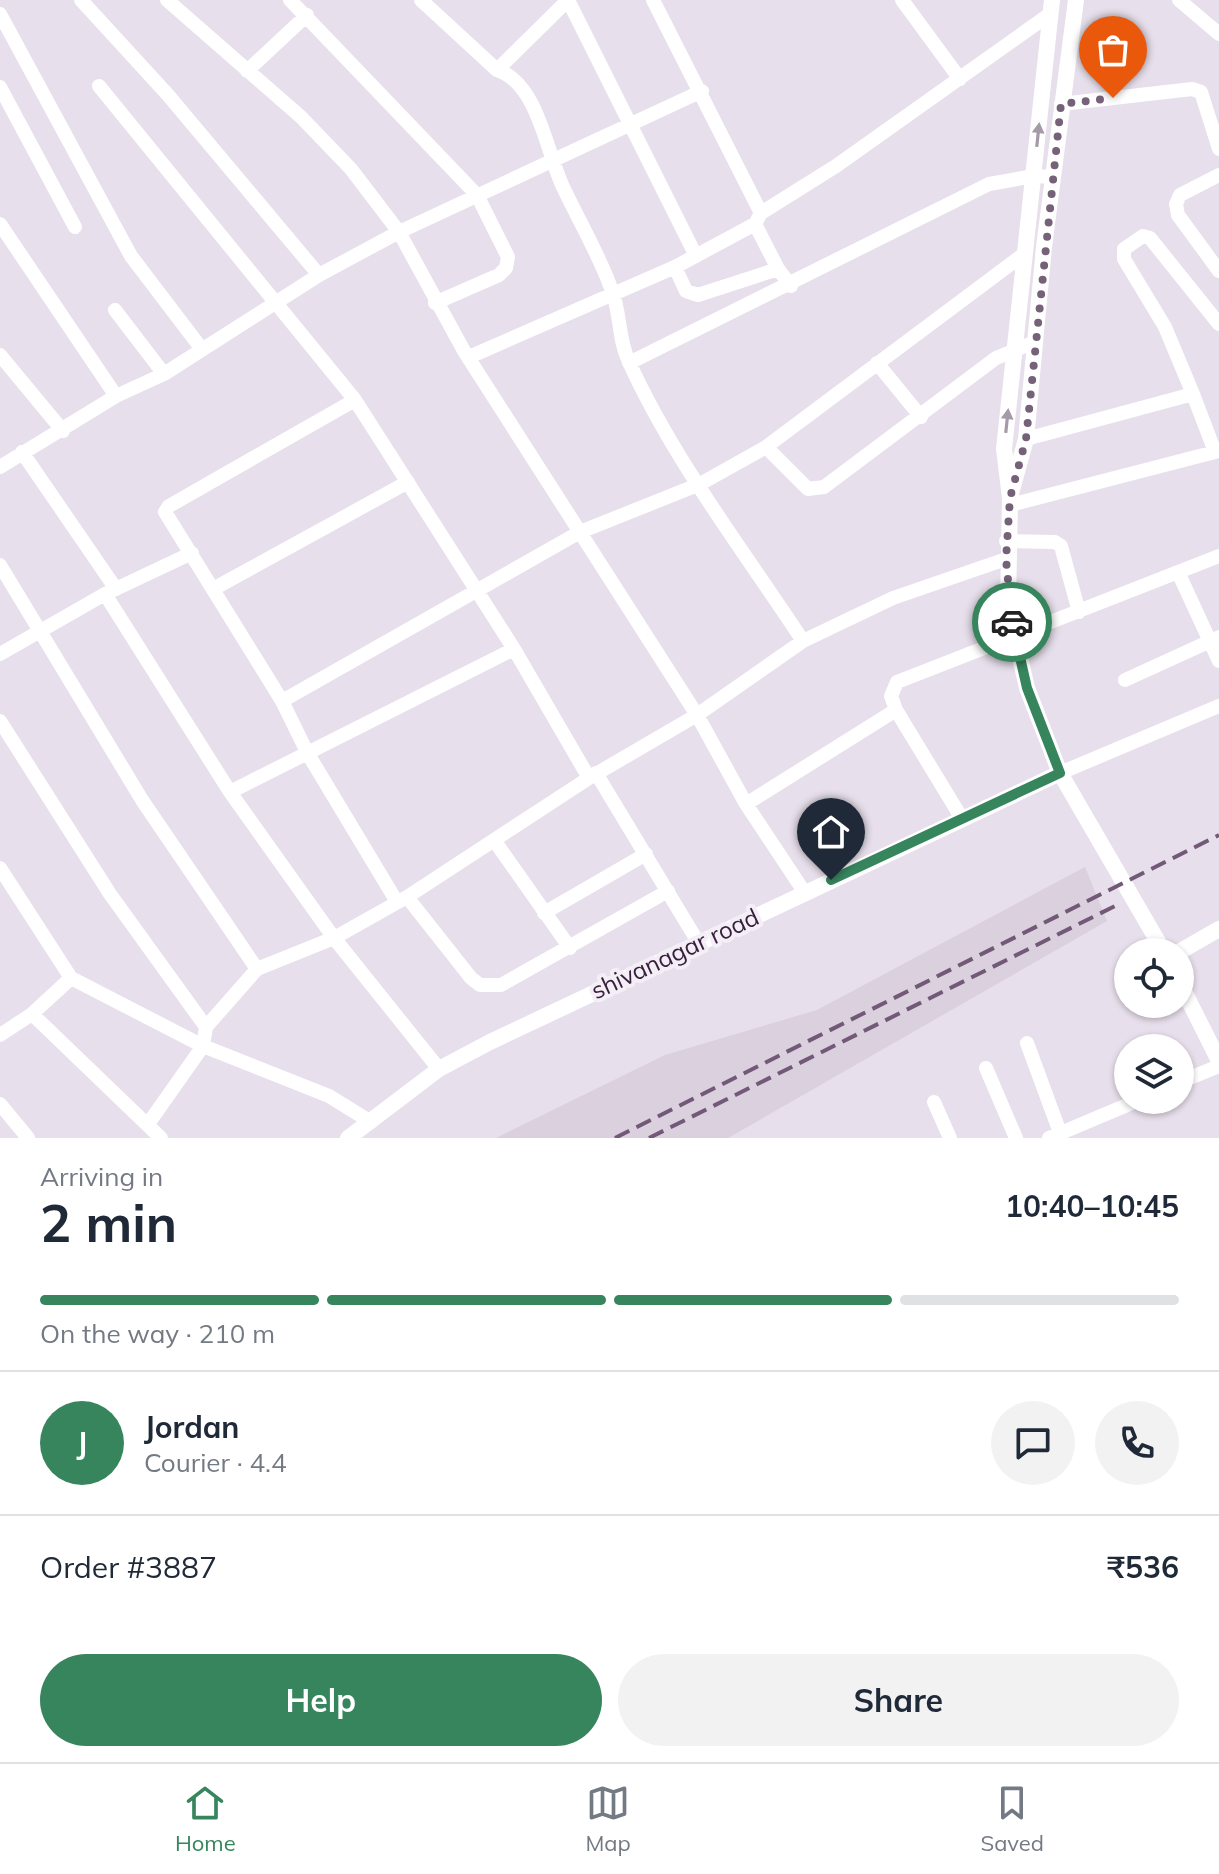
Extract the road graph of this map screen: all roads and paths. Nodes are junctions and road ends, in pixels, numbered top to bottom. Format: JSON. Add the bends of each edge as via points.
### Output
{"nodes":[{"id":1,"x":81,"y":0,"type":"edge"},
{"id":2,"x":167,"y":0,"type":"edge"},
{"id":3,"x":290,"y":0,"type":"edge"},
{"id":4,"x":653,"y":0,"type":"edge"},
{"id":5,"x":902,"y":0,"type":"edge"},
{"id":6,"x":1076,"y":0,"type":"edge"},
{"id":7,"x":1179,"y":0,"type":"edge"},
{"id":8,"x":426,"y":2,"type":"edge"},
{"id":9,"x":1051,"y":7,"type":"edge"},
{"id":10,"x":0,"y":14,"type":"edge"},
{"id":11,"x":307,"y":15,"type":"junction"},
{"id":12,"x":1219,"y":34,"type":"edge"},
{"id":13,"x":497,"y":70,"type":"junction"},
{"id":14,"x":247,"y":71,"type":"junction"},
{"id":15,"x":960,"y":79,"type":"junction"},
{"id":16,"x":99,"y":86,"type":"dead end"},
{"id":17,"x":0,"y":87,"type":"edge"},
{"id":18,"x":702,"y":91,"type":"junction"},
{"id":19,"x":1061,"y":104,"type":"junction"},
{"id":20,"x":632,"y":126,"type":"junction"},
{"id":21,"x":1219,"y":149,"type":"edge"},
{"id":22,"x":551,"y":162,"type":"junction"},
{"id":23,"x":1219,"y":175,"type":"edge"},
{"id":24,"x":1034,"y":176,"type":"junction"},
{"id":25,"x":1053,"y":177,"type":"junction"},
{"id":26,"x":477,"y":195,"type":"junction"},
{"id":27,"x":758,"y":219,"type":"junction"},
{"id":28,"x":0,"y":224,"type":"edge"},
{"id":29,"x":75,"y":227,"type":"dead end"},
{"id":30,"x":399,"y":232,"type":"junction"},
{"id":31,"x":1024,"y":254,"type":"junction"},
{"id":32,"x":696,"y":256,"type":"junction"},
{"id":33,"x":675,"y":267,"type":"junction"},
{"id":34,"x":778,"y":269,"type":"junction"},
{"id":35,"x":1219,"y":271,"type":"edge"},
{"id":36,"x":319,"y":275,"type":"junction"},
{"id":37,"x":791,"y":286,"type":"junction"},
{"id":38,"x":613,"y":293,"type":"junction"},
{"id":39,"x":276,"y":302,"type":"junction"},
{"id":40,"x":435,"y":303,"type":"junction"},
{"id":41,"x":115,"y":310,"type":"dead end"},
{"id":42,"x":1218,"y":321,"type":"edge"},
{"id":43,"x":1035,"y":342,"type":"junction"},
{"id":44,"x":201,"y":348,"type":"junction"},
{"id":45,"x":1013,"y":349,"type":"junction"},
{"id":46,"x":0,"y":355,"type":"edge"},
{"id":47,"x":469,"y":357,"type":"junction"},
{"id":48,"x":629,"y":363,"type":"junction"},
{"id":49,"x":877,"y":363,"type":"junction"},
{"id":50,"x":164,"y":374,"type":"junction"},
{"id":51,"x":1193,"y":394,"type":"junction"},
{"id":52,"x":116,"y":396,"type":"junction"},
{"id":53,"x":355,"y":400,"type":"junction"},
{"id":54,"x":921,"y":417,"type":"junction"},
{"id":55,"x":63,"y":431,"type":"junction"},
{"id":56,"x":1026,"y":439,"type":"junction"},
{"id":57,"x":766,"y":447,"type":"junction"},
{"id":58,"x":22,"y":452,"type":"junction"},
{"id":59,"x":1218,"y":454,"type":"edge"},
{"id":60,"x":0,"y":467,"type":"edge"},
{"id":61,"x":408,"y":482,"type":"junction"},
{"id":62,"x":700,"y":484,"type":"junction"},
{"id":63,"x":1010,"y":501,"type":"junction"},
{"id":64,"x":580,"y":532,"type":"junction"},
{"id":65,"x":1006,"y":541,"type":"junction"},
{"id":66,"x":192,"y":553,"type":"junction"},
{"id":67,"x":1219,"y":556,"type":"edge"},
{"id":68,"x":1006,"y":559,"type":"junction"},
{"id":69,"x":0,"y":565,"type":"edge"},
{"id":70,"x":1178,"y":572,"type":"junction"},
{"id":71,"x":475,"y":588,"type":"junction"},
{"id":72,"x":213,"y":589,"type":"junction"},
{"id":73,"x":110,"y":592,"type":"junction"},
{"id":74,"x":1079,"y":612,"type":"junction"},
{"id":75,"x":42,"y":631,"type":"junction"},
{"id":76,"x":1015,"y":637,"type":"junction"},
{"id":77,"x":1214,"y":639,"type":"edge"},
{"id":78,"x":803,"y":641,"type":"junction"},
{"id":79,"x":514,"y":649,"type":"junction"},
{"id":80,"x":0,"y":654,"type":"edge"},
{"id":81,"x":1219,"y":661,"type":"edge"},
{"id":82,"x":1125,"y":680,"type":"dead end"},
{"id":83,"x":282,"y":701,"type":"junction"},
{"id":84,"x":1219,"y":706,"type":"edge"},
{"id":85,"x":896,"y":710,"type":"junction"},
{"id":86,"x":697,"y":715,"type":"junction"},
{"id":87,"x":0,"y":721,"type":"edge"},
{"id":88,"x":308,"y":754,"type":"junction"},
{"id":89,"x":1060,"y":773,"type":"junction"},
{"id":90,"x":592,"y":775,"type":"junction"},
{"id":91,"x":230,"y":792,"type":"junction"},
{"id":92,"x":746,"y":804,"type":"junction"},
{"id":93,"x":961,"y":817,"type":"junction"},
{"id":94,"x":494,"y":840,"type":"junction"},
{"id":95,"x":646,"y":854,"type":"junction"},
{"id":96,"x":0,"y":868,"type":"edge"},
{"id":97,"x":668,"y":891,"type":"junction"},
{"id":98,"x":805,"y":893,"type":"junction"},
{"id":99,"x":402,"y":900,"type":"junction"},
{"id":100,"x":544,"y":913,"type":"junction"},
{"id":101,"x":1219,"y":929,"type":"edge"},
{"id":102,"x":334,"y":938,"type":"junction"},
{"id":103,"x":1156,"y":938,"type":"edge"},
{"id":104,"x":698,"y":942,"type":"junction"},
{"id":105,"x":1194,"y":943,"type":"edge"},
{"id":106,"x":570,"y":948,"type":"junction"},
{"id":107,"x":257,"y":969,"type":"junction"},
{"id":108,"x":71,"y":978,"type":"junction"},
{"id":109,"x":1194,"y":1005,"type":"edge"},
{"id":110,"x":32,"y":1014,"type":"junction"},
{"id":111,"x":206,"y":1027,"type":"junction"},
{"id":112,"x":0,"y":1035,"type":"edge"},
{"id":113,"x":1213,"y":1036,"type":"edge"},
{"id":114,"x":1027,"y":1043,"type":"dead end"},
{"id":115,"x":203,"y":1046,"type":"junction"},
{"id":116,"x":1219,"y":1064,"type":"edge"},
{"id":117,"x":986,"y":1068,"type":"dead end"},
{"id":118,"x":439,"y":1069,"type":"junction"},
{"id":119,"x":1194,"y":1076,"type":"edge"},
{"id":120,"x":934,"y":1102,"type":"dead end"},
{"id":121,"x":0,"y":1104,"type":"edge"},
{"id":122,"x":1114,"y":1111,"type":"edge"},
{"id":123,"x":371,"y":1122,"type":"junction"},
{"id":124,"x":148,"y":1124,"type":"junction"},
{"id":125,"x":1057,"y":1136,"type":"edge"},
{"id":126,"x":28,"y":1138,"type":"edge"},
{"id":127,"x":161,"y":1138,"type":"edge"},
{"id":128,"x":348,"y":1138,"type":"edge"},
{"id":129,"x":950,"y":1138,"type":"edge"},
{"id":130,"x":1016,"y":1138,"type":"edge"}],
"edges":[{"from":1,"to":36,"type":"street"},
{"from":2,"to":14,"type":"street"},
{"from":3,"to":11,"type":"street"},
{"from":4,"to":18,"type":"street"},
{"from":5,"to":15,"type":"street"},
{"from":6,"to":19,"type":"street"},
{"from":7,"to":12,"type":"street"},
{"from":8,"to":13,"type":"street"},
{"from":9,"to":15,"type":"street"},
{"from":24,"to":9,"type":"street","one_way":true},
{"from":10,"to":44,"type":"street","via":[[131,256]]},
{"from":11,"to":14,"type":"street"},
{"from":11,"to":26,"type":"street"},
{"from":13,"to":20,"type":"street","via":[[568,0]]},
{"from":13,"to":22,"type":"street","via":[[512,74],[533,107]]},
{"from":14,"to":30,"type":"street","via":[[351,169]]},
{"from":15,"to":27,"type":"street"},
{"from":16,"to":39,"type":"street"},
{"from":17,"to":29,"type":"street"},
{"from":18,"to":20,"type":"street"},
{"from":18,"to":27,"type":"street"},
{"from":19,"to":21,"type":"street","via":[[1192,89],[1201,92]]},
{"from":19,"to":25,"type":"street"},
{"from":20,"to":22,"type":"street"},
{"from":20,"to":32,"type":"street"},
{"from":22,"to":26,"type":"street"},
{"from":22,"to":38,"type":"street"},
{"from":23,"to":35,"type":"street","via":[[1180,195],[1176,204],[1178,215]]},
{"from":24,"to":25,"type":"street"},
{"from":24,"to":31,"type":"street"},
{"from":24,"to":37,"type":"street","via":[[989,184]]},
{"from":25,"to":43,"type":"street"},
{"from":26,"to":30,"type":"street"},
{"from":26,"to":40,"type":"street","via":[[508,257],[506,268]]},
{"from":27,"to":32,"type":"street"},
{"from":27,"to":34,"type":"street"},
{"from":28,"to":52,"type":"street"},
{"from":30,"to":36,"type":"street"},
{"from":30,"to":40,"type":"street"},
{"from":31,"to":45,"type":"street"},
{"from":31,"to":49,"type":"street"},
{"from":32,"to":33,"type":"street"},
{"from":33,"to":34,"type":"street","via":[[686,291],[698,295]]},
{"from":33,"to":38,"type":"street"},
{"from":34,"to":37,"type":"street"},
{"from":36,"to":39,"type":"street"},
{"from":37,"to":48,"type":"street"},
{"from":38,"to":47,"type":"street"},
{"from":38,"to":48,"type":"street"},
{"from":39,"to":44,"type":"street"},
{"from":39,"to":53,"type":"street"},
{"from":40,"to":47,"type":"street"},
{"from":41,"to":50,"type":"street"},
{"from":42,"to":51,"type":"street","via":[[1150,238],[1143,236],[1124,249],[1124,259],[1165,327]]},
{"from":43,"to":45,"type":"street"},
{"from":43,"to":56,"type":"street"},
{"from":44,"to":50,"type":"street"},
{"from":45,"to":54,"type":"street"},
{"from":63,"to":45,"type":"street","one_way":true,"via":[[1004,449]]},
{"from":46,"to":55,"type":"street"},
{"from":47,"to":64,"type":"street"},
{"from":48,"to":62,"type":"street"},
{"from":49,"to":54,"type":"street"},
{"from":49,"to":57,"type":"street"},
{"from":50,"to":52,"type":"street"},
{"from":51,"to":56,"type":"street"},
{"from":51,"to":59,"type":"street"},
{"from":52,"to":55,"type":"street"},
{"from":53,"to":61,"type":"street"},
{"from":53,"to":66,"type":"street","via":[[169,506],[165,512]]},
{"from":54,"to":57,"type":"street","via":[[818,490],[808,489]]},
{"from":55,"to":58,"type":"street"},
{"from":56,"to":63,"type":"street"},
{"from":57,"to":62,"type":"street"},
{"from":58,"to":60,"type":"street"},
{"from":58,"to":73,"type":"street"},
{"from":59,"to":63,"type":"street"},
{"from":61,"to":71,"type":"street"},
{"from":61,"to":72,"type":"street"},
{"from":62,"to":64,"type":"street"},
{"from":62,"to":78,"type":"street"},
{"from":63,"to":65,"type":"street"},
{"from":64,"to":71,"type":"street"},
{"from":64,"to":86,"type":"street"},
{"from":65,"to":68,"type":"street"},
{"from":65,"to":74,"type":"street","via":[[1061,546]]},
{"from":66,"to":72,"type":"street"},
{"from":66,"to":73,"type":"street"},
{"from":67,"to":70,"type":"street"},
{"from":68,"to":76,"type":"street"},
{"from":68,"to":78,"type":"street","via":[[893,598]]},
{"from":69,"to":75,"type":"street"},
{"from":70,"to":74,"type":"street"},
{"from":70,"to":77,"type":"street"},
{"from":71,"to":79,"type":"street"},
{"from":71,"to":83,"type":"street"},
{"from":72,"to":83,"type":"street"},
{"from":73,"to":75,"type":"street"},
{"from":73,"to":91,"type":"street"},
{"from":74,"to":76,"type":"street"},
{"from":75,"to":80,"type":"street"},
{"from":75,"to":107,"type":"street","via":[[142,800]]},
{"from":76,"to":85,"type":"street","via":[[903,678],[891,696]]},
{"from":76,"to":89,"type":"street","via":[[1027,688]]},
{"from":77,"to":81,"type":"street"},
{"from":77,"to":82,"type":"street"},
{"from":78,"to":86,"type":"street"},
{"from":79,"to":88,"type":"street"},
{"from":79,"to":90,"type":"street"},
{"from":83,"to":88,"type":"street"},
{"from":84,"to":89,"type":"street"},
{"from":85,"to":92,"type":"street"},
{"from":85,"to":93,"type":"street"},
{"from":86,"to":90,"type":"street"},
{"from":86,"to":92,"type":"street"},
{"from":87,"to":111,"type":"street","via":[[110,894]]},
{"from":88,"to":91,"type":"street"},
{"from":88,"to":99,"type":"street"},
{"from":89,"to":93,"type":"street","name":"shivanagar road"},
{"from":89,"to":103,"type":"street"},
{"from":90,"to":94,"type":"street"},
{"from":90,"to":95,"type":"street"},
{"from":91,"to":102,"type":"street"},
{"from":92,"to":98,"type":"street"},
{"from":93,"to":98,"type":"street","name":"shivanagar road"},
{"from":94,"to":99,"type":"street"},
{"from":94,"to":100,"type":"street"},
{"from":95,"to":97,"type":"street"},
{"from":95,"to":100,"type":"street"},
{"from":96,"to":108,"type":"street"},
{"from":97,"to":104,"type":"street"},
{"from":97,"to":106,"type":"street"},
{"from":98,"to":104,"type":"street","name":"shivanagar road"},
{"from":99,"to":102,"type":"street"},
{"from":99,"to":106,"type":"street","via":[[480,985],[501,985]]},
{"from":100,"to":106,"type":"street"},
{"from":101,"to":105,"type":"street"},
{"from":102,"to":107,"type":"street"},
{"from":102,"to":118,"type":"street"},
{"from":104,"to":118,"type":"street","name":"shivanagar road"},
{"from":107,"to":111,"type":"street"},
{"from":108,"to":110,"type":"street"},
{"from":108,"to":115,"type":"street"},
{"from":109,"to":113,"type":"street"},
{"from":110,"to":112,"type":"street"},
{"from":110,"to":124,"type":"street"},
{"from":111,"to":115,"type":"street"},
{"from":113,"to":116,"type":"street"},
{"from":114,"to":125,"type":"street"},
{"from":115,"to":123,"type":"street","via":[[329,1096]]},
{"from":115,"to":124,"type":"street"},
{"from":116,"to":119,"type":"street"},
{"from":117,"to":130,"type":"street"},
{"from":118,"to":123,"type":"street","name":"shivanagar road"},
{"from":120,"to":129,"type":"street"},
{"from":121,"to":126,"type":"street"},
{"from":122,"to":125,"type":"street"},
{"from":123,"to":128,"type":"street","name":"shivanagar road"},
{"from":124,"to":127,"type":"street"}]}
